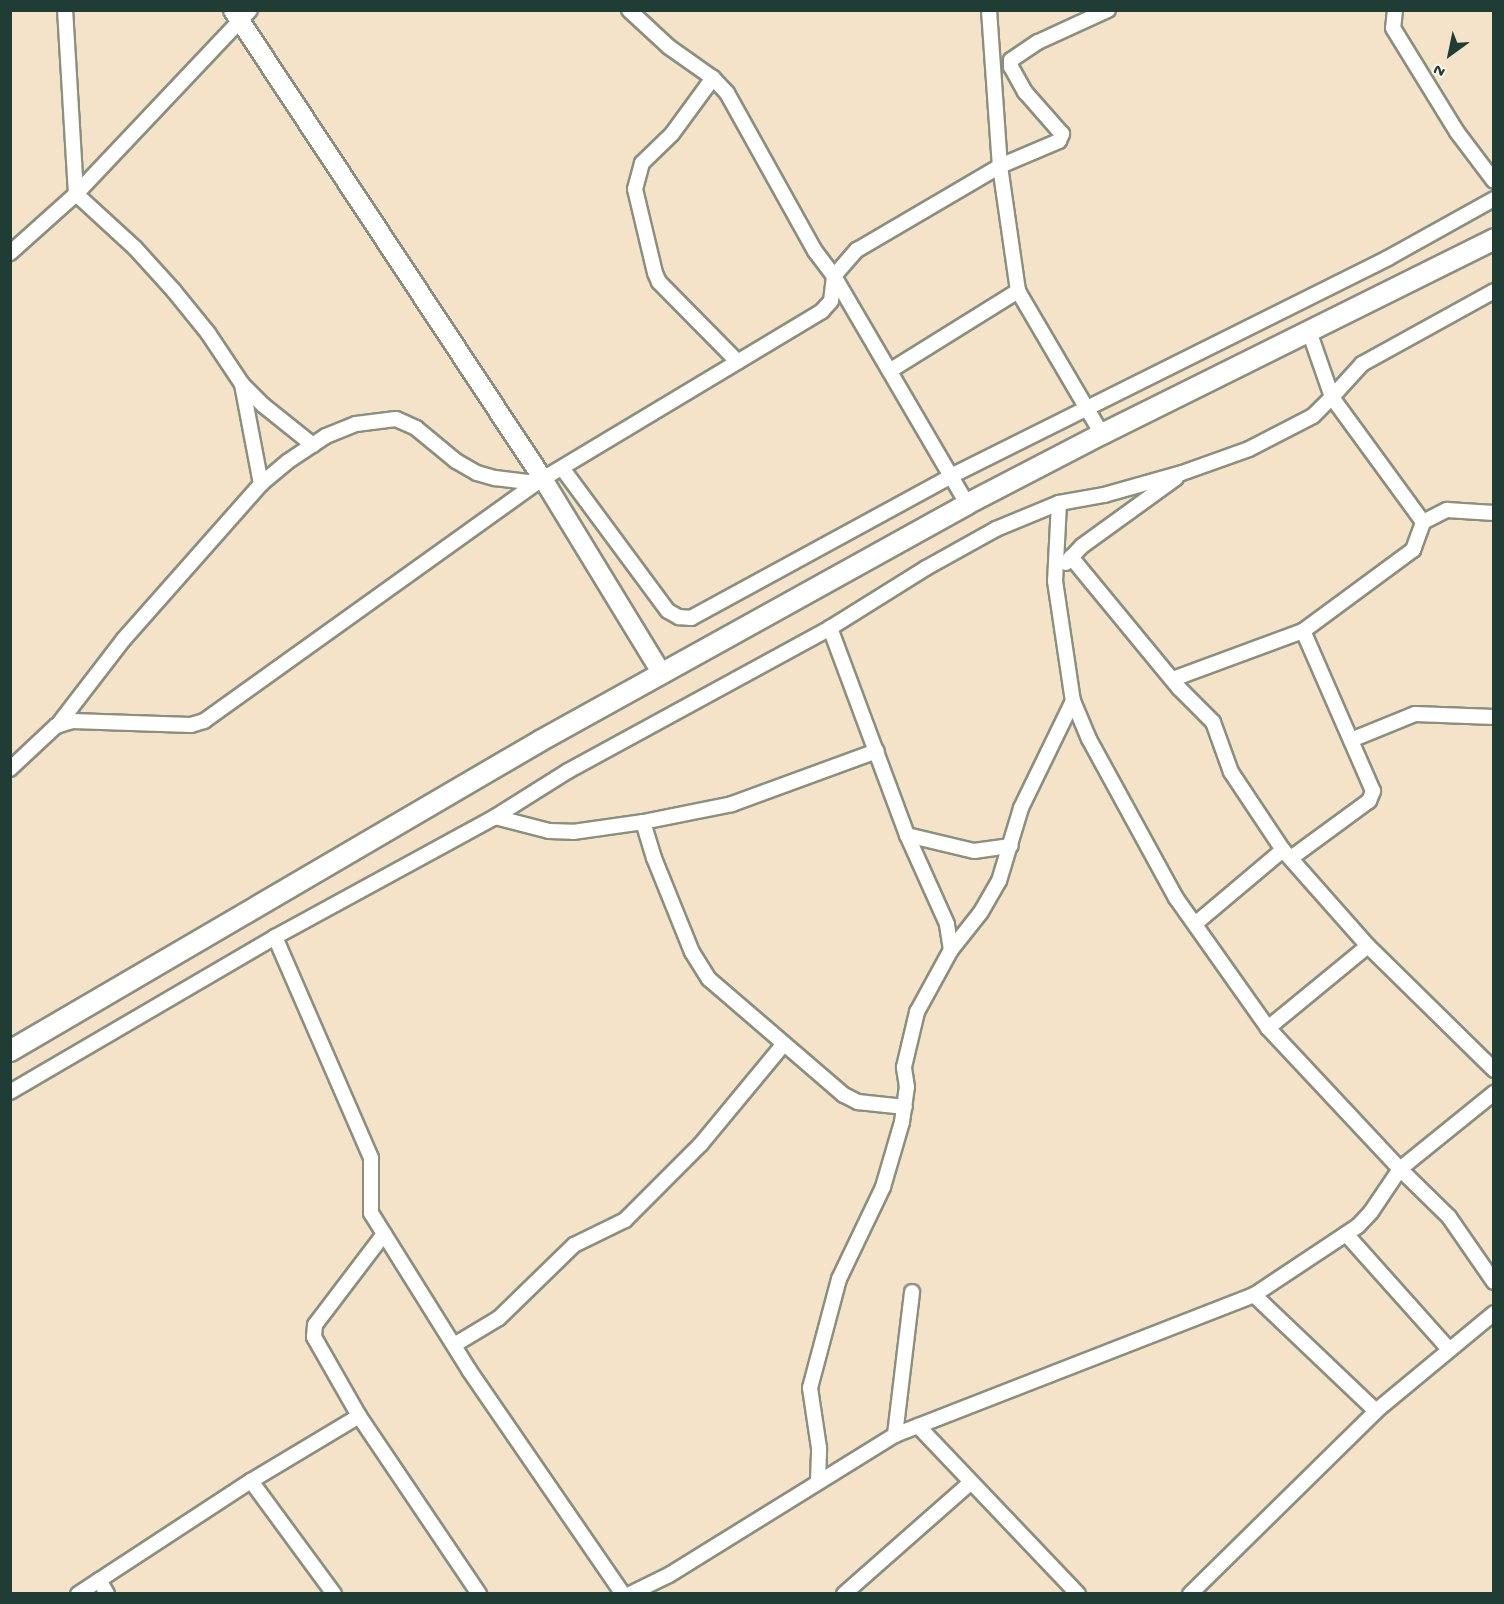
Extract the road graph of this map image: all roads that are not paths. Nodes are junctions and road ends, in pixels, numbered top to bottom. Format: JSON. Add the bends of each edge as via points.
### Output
{"nodes":[{"id":1,"x":64,"y":10,"type":"edge"},
{"id":2,"x":629,"y":10,"type":"edge"},
{"id":3,"x":989,"y":10,"type":"edge"},
{"id":4,"x":1108,"y":10,"type":"edge"},
{"id":5,"x":1395,"y":10,"type":"edge"},
{"id":6,"x":241,"y":14,"type":"edge"},
{"id":7,"x":713,"y":78,"type":"junction"},
{"id":8,"x":999,"y":166,"type":"junction"},
{"id":9,"x":1494,"y":182,"type":"edge"},
{"id":10,"x":76,"y":194,"type":"junction"},
{"id":11,"x":1494,"y":199,"type":"edge"},
{"id":12,"x":1494,"y":239,"type":"edge"},
{"id":13,"x":10,"y":253,"type":"edge"},
{"id":14,"x":834,"y":276,"type":"junction"},
{"id":15,"x":1018,"y":291,"type":"junction"},
{"id":16,"x":1494,"y":291,"type":"edge"},
{"id":17,"x":1310,"y":331,"type":"junction"},
{"id":18,"x":738,"y":362,"type":"junction"},
{"id":19,"x":891,"y":370,"type":"junction"},
{"id":20,"x":242,"y":384,"type":"junction"},
{"id":21,"x":1332,"y":397,"type":"junction"},
{"id":22,"x":1088,"y":410,"type":"junction"},
{"id":23,"x":1102,"y":434,"type":"junction"},
{"id":24,"x":313,"y":445,"type":"junction"},
{"id":25,"x":562,"y":468,"type":"junction"},
{"id":26,"x":1182,"y":473,"type":"junction"},
{"id":27,"x":951,"y":477,"type":"junction"},
{"id":28,"x":540,"y":481,"type":"junction"},
{"id":29,"x":261,"y":484,"type":"junction"},
{"id":30,"x":1059,"y":503,"type":"junction"},
{"id":31,"x":967,"y":504,"type":"junction"},
{"id":32,"x":1494,"y":513,"type":"edge"},
{"id":33,"x":1423,"y":522,"type":"junction"},
{"id":34,"x":1071,"y":557,"type":"junction"},
{"id":35,"x":1055,"y":581,"type":"junction"},
{"id":36,"x":830,"y":628,"type":"junction"},
{"id":37,"x":1303,"y":631,"type":"junction"},
{"id":38,"x":661,"y":672,"type":"junction"},
{"id":39,"x":1173,"y":679,"type":"junction"},
{"id":40,"x":1073,"y":700,"type":"junction"},
{"id":41,"x":1494,"y":717,"type":"edge"},
{"id":42,"x":56,"y":726,"type":"junction"},
{"id":43,"x":1351,"y":740,"type":"junction"},
{"id":44,"x":877,"y":751,"type":"junction"},
{"id":45,"x":14,"y":760,"type":"edge"},
{"id":46,"x":495,"y":817,"type":"junction"},
{"id":47,"x":644,"y":822,"type":"junction"},
{"id":48,"x":907,"y":835,"type":"junction"},
{"id":49,"x":1011,"y":846,"type":"junction"},
{"id":50,"x":1287,"y":854,"type":"junction"},
{"id":51,"x":1195,"y":924,"type":"junction"},
{"id":52,"x":275,"y":937,"type":"junction"},
{"id":53,"x":1368,"y":946,"type":"junction"},
{"id":54,"x":951,"y":950,"type":"junction"},
{"id":55,"x":1268,"y":1028,"type":"junction"},
{"id":56,"x":783,"y":1046,"type":"junction"},
{"id":57,"x":10,"y":1051,"type":"edge"},
{"id":58,"x":1494,"y":1070,"type":"edge"},
{"id":59,"x":10,"y":1092,"type":"edge"},
{"id":60,"x":1494,"y":1093,"type":"edge"},
{"id":61,"x":905,"y":1107,"type":"junction"},
{"id":62,"x":1400,"y":1169,"type":"junction"},
{"id":63,"x":384,"y":1234,"type":"junction"},
{"id":64,"x":1346,"y":1234,"type":"junction"},
{"id":65,"x":1494,"y":1282,"type":"edge"},
{"id":66,"x":912,"y":1292,"type":"dead end"},
{"id":67,"x":1254,"y":1294,"type":"junction"},
{"id":68,"x":1494,"y":1313,"type":"edge"},
{"id":69,"x":454,"y":1345,"type":"junction"},
{"id":70,"x":1449,"y":1349,"type":"junction"},
{"id":71,"x":1376,"y":1411,"type":"junction"},
{"id":72,"x":360,"y":1416,"type":"junction"},
{"id":73,"x":918,"y":1426,"type":"junction"},
{"id":74,"x":895,"y":1435,"type":"junction"},
{"id":75,"x":818,"y":1480,"type":"junction"},
{"id":76,"x":251,"y":1481,"type":"junction"},
{"id":77,"x":970,"y":1483,"type":"junction"},
{"id":78,"x":99,"y":1580,"type":"junction"},
{"id":79,"x":78,"y":1593,"type":"edge"},
{"id":80,"x":107,"y":1593,"type":"edge"},
{"id":81,"x":334,"y":1593,"type":"edge"},
{"id":82,"x":479,"y":1593,"type":"edge"},
{"id":83,"x":623,"y":1593,"type":"edge"},
{"id":84,"x":630,"y":1593,"type":"edge"},
{"id":85,"x":844,"y":1593,"type":"edge"},
{"id":86,"x":1078,"y":1593,"type":"edge"},
{"id":87,"x":1190,"y":1593,"type":"edge"}],
"edges":[{"from":1,"to":10,"type":"street"},
{"from":2,"to":7,"type":"street","via":[[669,47]]},
{"from":3,"to":8,"type":"street"},
{"from":4,"to":8,"type":"street","via":[[1013,57],[1011,67],[1025,92],[1062,134],[1059,141]]},
{"from":5,"to":9,"type":"street","via":[[1393,28],[1457,132]]},
{"from":6,"to":10,"type":"street"},
{"from":6,"to":28,"type":"street"},
{"from":7,"to":14,"type":"street","via":[[727,93],[815,251]]},
{"from":7,"to":18,"type":"street","via":[[676,129],[642,164],[635,189],[659,282]]},
{"from":8,"to":14,"type":"street","via":[[856,250]]},
{"from":8,"to":15,"type":"street"},
{"from":10,"to":13,"type":"street"},
{"from":10,"to":20,"type":"street","via":[[135,248],[174,291]]},
{"from":11,"to":22,"type":"street","via":[[1388,258]]},
{"from":12,"to":17,"type":"main road"},
{"from":14,"to":18,"type":"street","via":[[834,292],[827,306]]},
{"from":14,"to":19,"type":"street"},
{"from":15,"to":19,"type":"street"},
{"from":15,"to":22,"type":"street"},
{"from":16,"to":21,"type":"street","via":[[1362,364]]},
{"from":17,"to":21,"type":"street"},
{"from":17,"to":23,"type":"main road"},
{"from":18,"to":25,"type":"street"},
{"from":19,"to":27,"type":"street"},
{"from":20,"to":24,"type":"street"},
{"from":20,"to":29,"type":"street"},
{"from":21,"to":26,"type":"street","via":[[1313,416],[1290,430]]},
{"from":21,"to":33,"type":"street"},
{"from":22,"to":23,"type":"street"},
{"from":22,"to":27,"type":"street"},
{"from":23,"to":31,"type":"main road"},
{"from":24,"to":28,"type":"street","via":[[356,424],[396,419],[416,428],[477,473]]},
{"from":24,"to":29,"type":"street"},
{"from":25,"to":27,"type":"street","via":[[668,611],[691,618]]},
{"from":25,"to":28,"type":"street"},
{"from":26,"to":30,"type":"street"},
{"from":26,"to":34,"type":"street"},
{"from":27,"to":31,"type":"street"},
{"from":28,"to":38,"type":"street"},
{"from":28,"to":42,"type":"street","via":[[204,721],[191,725],[80,720]]},
{"from":29,"to":42,"type":"street","via":[[124,639]]},
{"from":30,"to":35,"type":"street"},
{"from":30,"to":36,"type":"street","via":[[962,547]]},
{"from":31,"to":38,"type":"main road"},
{"from":32,"to":33,"type":"street","via":[[1447,510]]},
{"from":33,"to":37,"type":"street","via":[[1413,550]]},
{"from":34,"to":35,"type":"street"},
{"from":34,"to":39,"type":"street"},
{"from":35,"to":40,"type":"street"},
{"from":36,"to":44,"type":"street"},
{"from":36,"to":46,"type":"street","via":[[568,771]]},
{"from":37,"to":39,"type":"street"},
{"from":37,"to":43,"type":"street"},
{"from":38,"to":57,"type":"main road"},
{"from":39,"to":50,"type":"street","via":[[1213,722],[1231,772]]},
{"from":40,"to":49,"type":"street","via":[[1021,808]]},
{"from":40,"to":51,"type":"street","via":[[1089,739],[1176,898]]},
{"from":41,"to":43,"type":"street","via":[[1414,714]]},
{"from":42,"to":45,"type":"street"},
{"from":43,"to":50,"type":"street","via":[[1373,791],[1372,797]]},
{"from":44,"to":47,"type":"street","via":[[732,804]]},
{"from":44,"to":48,"type":"street"},
{"from":46,"to":47,"type":"street","via":[[565,832]]},
{"from":46,"to":52,"type":"street"},
{"from":47,"to":56,"type":"street","via":[[654,858],[692,952],[709,979]]},
{"from":48,"to":49,"type":"street","via":[[974,851]]},
{"from":48,"to":54,"type":"street","via":[[947,924]]},
{"from":49,"to":54,"type":"street","via":[[991,898]]},
{"from":50,"to":51,"type":"street"},
{"from":50,"to":53,"type":"street"},
{"from":51,"to":55,"type":"street"},
{"from":52,"to":59,"type":"street"},
{"from":52,"to":63,"type":"street","via":[[371,1158],[371,1213]]},
{"from":53,"to":55,"type":"street"},
{"from":53,"to":58,"type":"street"},
{"from":54,"to":61,"type":"street","via":[[917,1012],[907,1045]]},
{"from":55,"to":62,"type":"street"},
{"from":56,"to":61,"type":"street","via":[[843,1095],[858,1102]]},
{"from":56,"to":69,"type":"street","via":[[701,1144],[625,1220],[574,1245],[499,1318]]},
{"from":60,"to":62,"type":"street"},
{"from":61,"to":75,"type":"street","via":[[883,1187],[836,1289],[810,1388],[819,1448]]},
{"from":62,"to":64,"type":"street","via":[[1371,1212]]},
{"from":62,"to":65,"type":"street","via":[[1460,1229]]},
{"from":63,"to":69,"type":"street"},
{"from":63,"to":72,"type":"street","via":[[314,1330],[316,1344]]},
{"from":64,"to":67,"type":"street"},
{"from":64,"to":70,"type":"street"},
{"from":66,"to":74,"type":"street"},
{"from":67,"to":71,"type":"street"},
{"from":67,"to":73,"type":"street"},
{"from":68,"to":70,"type":"street"},
{"from":69,"to":83,"type":"street"},
{"from":70,"to":71,"type":"street"},
{"from":71,"to":87,"type":"street"},
{"from":72,"to":76,"type":"street"},
{"from":72,"to":82,"type":"street"},
{"from":73,"to":74,"type":"street"},
{"from":73,"to":77,"type":"street"},
{"from":74,"to":75,"type":"street"},
{"from":75,"to":84,"type":"street","via":[[669,1575]]},
{"from":76,"to":78,"type":"street"},
{"from":76,"to":81,"type":"street"},
{"from":77,"to":85,"type":"street"},
{"from":77,"to":86,"type":"street"},
{"from":78,"to":79,"type":"street"},
{"from":78,"to":80,"type":"street"}]}
